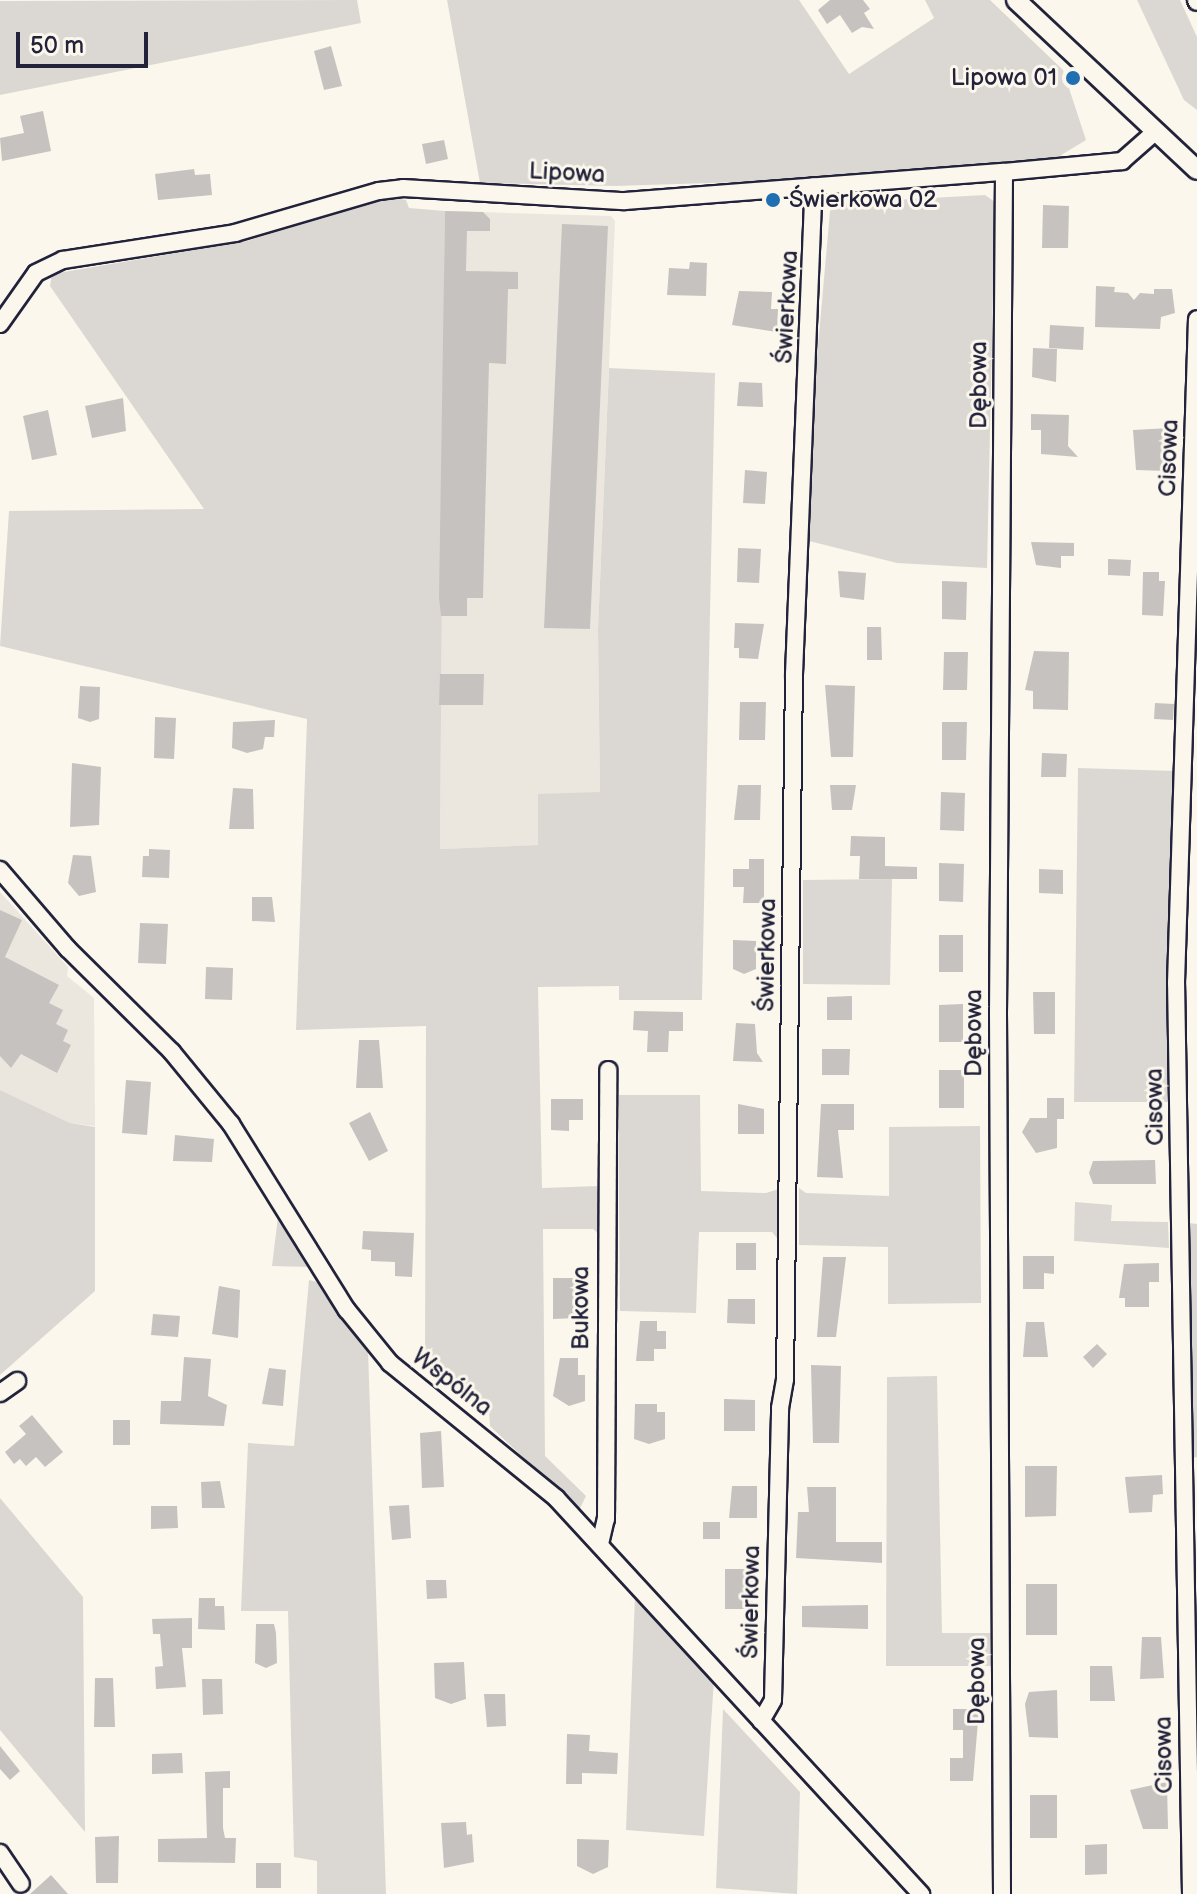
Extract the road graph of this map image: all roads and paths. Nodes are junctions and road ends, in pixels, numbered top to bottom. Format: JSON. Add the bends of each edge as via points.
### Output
{"nodes":[{"id":1,"x":1019,"y":1,"type":"edge"},
{"id":2,"x":1156,"y":131,"type":"junction"},
{"id":3,"x":1197,"y":170,"type":"edge"},
{"id":4,"x":1004,"y":172,"type":"junction"},
{"id":5,"x":814,"y":186,"type":"junction"},
{"id":6,"x":1197,"y":319,"type":"edge"},
{"id":7,"x":0,"y":324,"type":"edge"},
{"id":8,"x":0,"y":870,"type":"edge"},
{"id":9,"x":608,"y":1070,"type":"dead end"},
{"id":10,"x":17,"y":1381,"type":"dead end"},
{"id":11,"x":0,"y":1393,"type":"edge"},
{"id":12,"x":600,"y":1544,"type":"junction"},
{"id":13,"x":761,"y":1721,"type":"junction"},
{"id":14,"x":1192,"y":1740,"type":"edge"},
{"id":15,"x":0,"y":1853,"type":"edge"},
{"id":16,"x":21,"y":1884,"type":"dead end"},
{"id":17,"x":921,"y":1894,"type":"edge"},
{"id":18,"x":1002,"y":1894,"type":"edge"},
{"id":19,"x":1191,"y":1894,"type":"edge"}],
"edges":[{"from":1,"to":2,"type":"street"},
{"from":2,"to":3,"type":"street"},
{"from":2,"to":4,"type":"street","name":"Lipowa","via":[[1122,161]]},
{"from":4,"to":5,"type":"street","name":"Lipowa"},
{"from":4,"to":18,"type":"street","name":"Dębowa","via":[[998,1013]]},
{"from":5,"to":7,"type":"street","name":"Lipowa","via":[[625,201],[379,191],[235,233],[63,260],[36,273]]},
{"from":5,"to":13,"type":"street","name":"Świerkowa","via":[[794,674],[785,1379],[773,1700]]},
{"from":6,"to":14,"type":"street","name":"Cisowa","via":[[1176,983]]},
{"from":8,"to":12,"type":"street","name":"Wspólna","via":[[68,949],[172,1052],[221,1112],[347,1310],[390,1363],[525,1468]]},
{"from":9,"to":12,"type":"street","name":"Bukowa","via":[[606,1519]]},
{"from":10,"to":11,"type":"street"},
{"from":12,"to":13,"type":"street","name":"Wspólna"},
{"from":13,"to":17,"type":"street","name":"Wspólna"},
{"from":14,"to":19,"type":"street","name":"Cisowa"},
{"from":15,"to":16,"type":"street"}]}
